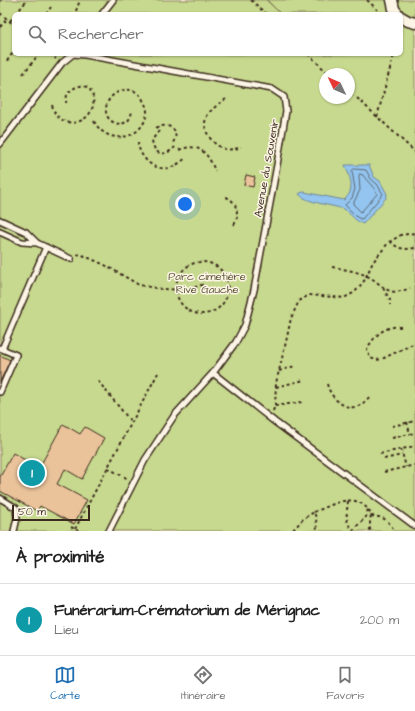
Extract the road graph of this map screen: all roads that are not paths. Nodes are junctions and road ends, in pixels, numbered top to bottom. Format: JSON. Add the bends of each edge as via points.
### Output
{"nodes":[{"id":1,"x":113,"y":0,"type":"edge"},
{"id":2,"x":392,"y":0,"type":"edge"},
{"id":3,"x":104,"y":12,"type":"edge"},
{"id":4,"x":396,"y":12,"type":"edge"},
{"id":5,"x":403,"y":18,"type":"edge"},
{"id":6,"x":415,"y":23,"type":"edge"},
{"id":7,"x":71,"y":56,"type":"edge"},
{"id":8,"x":96,"y":56,"type":"edge"},
{"id":9,"x":0,"y":144,"type":"edge"},
{"id":10,"x":0,"y":220,"type":"edge"},
{"id":11,"x":0,"y":232,"type":"edge"},
{"id":12,"x":37,"y":243,"type":"junction"},
{"id":13,"x":46,"y":247,"type":"junction"},
{"id":14,"x":71,"y":259,"type":"road end"},
{"id":15,"x":1,"y":348,"type":"edge"},
{"id":16,"x":213,"y":373,"type":"junction"},
{"id":17,"x":0,"y":392,"type":"edge"},
{"id":18,"x":0,"y":498,"type":"edge"},
{"id":19,"x":415,"y":526,"type":"edge"},
{"id":20,"x":14,"y":531,"type":"edge"},
{"id":21,"x":109,"y":531,"type":"edge"}],
"edges":[{"from":1,"to":3,"type":"lane"},
{"from":2,"to":4,"type":"street"},
{"from":5,"to":6,"type":"street"},
{"from":7,"to":9,"type":"lane","name":"Avenue du Souvenir","via":[[62,63]]},
{"from":8,"to":16,"type":"lane","name":"Avenue du Souvenir","via":[[272,89],[284,97],[286,111],[254,290],[245,325]]},
{"from":10,"to":12,"type":"lane","via":[[26,232]]},
{"from":11,"to":12,"type":"lane","via":[[22,242]]},
{"from":12,"to":13,"type":"lane"},
{"from":13,"to":14,"type":"lane"},
{"from":13,"to":15,"type":"lane"},
{"from":15,"to":17,"type":"lane","via":[[16,355]]},
{"from":16,"to":19,"type":"lane"},
{"from":16,"to":21,"type":"lane","name":"Avenue du Souvenir","via":[[174,416],[145,460]]},
{"from":18,"to":20,"type":"lane","via":[[16,508]]}]}
